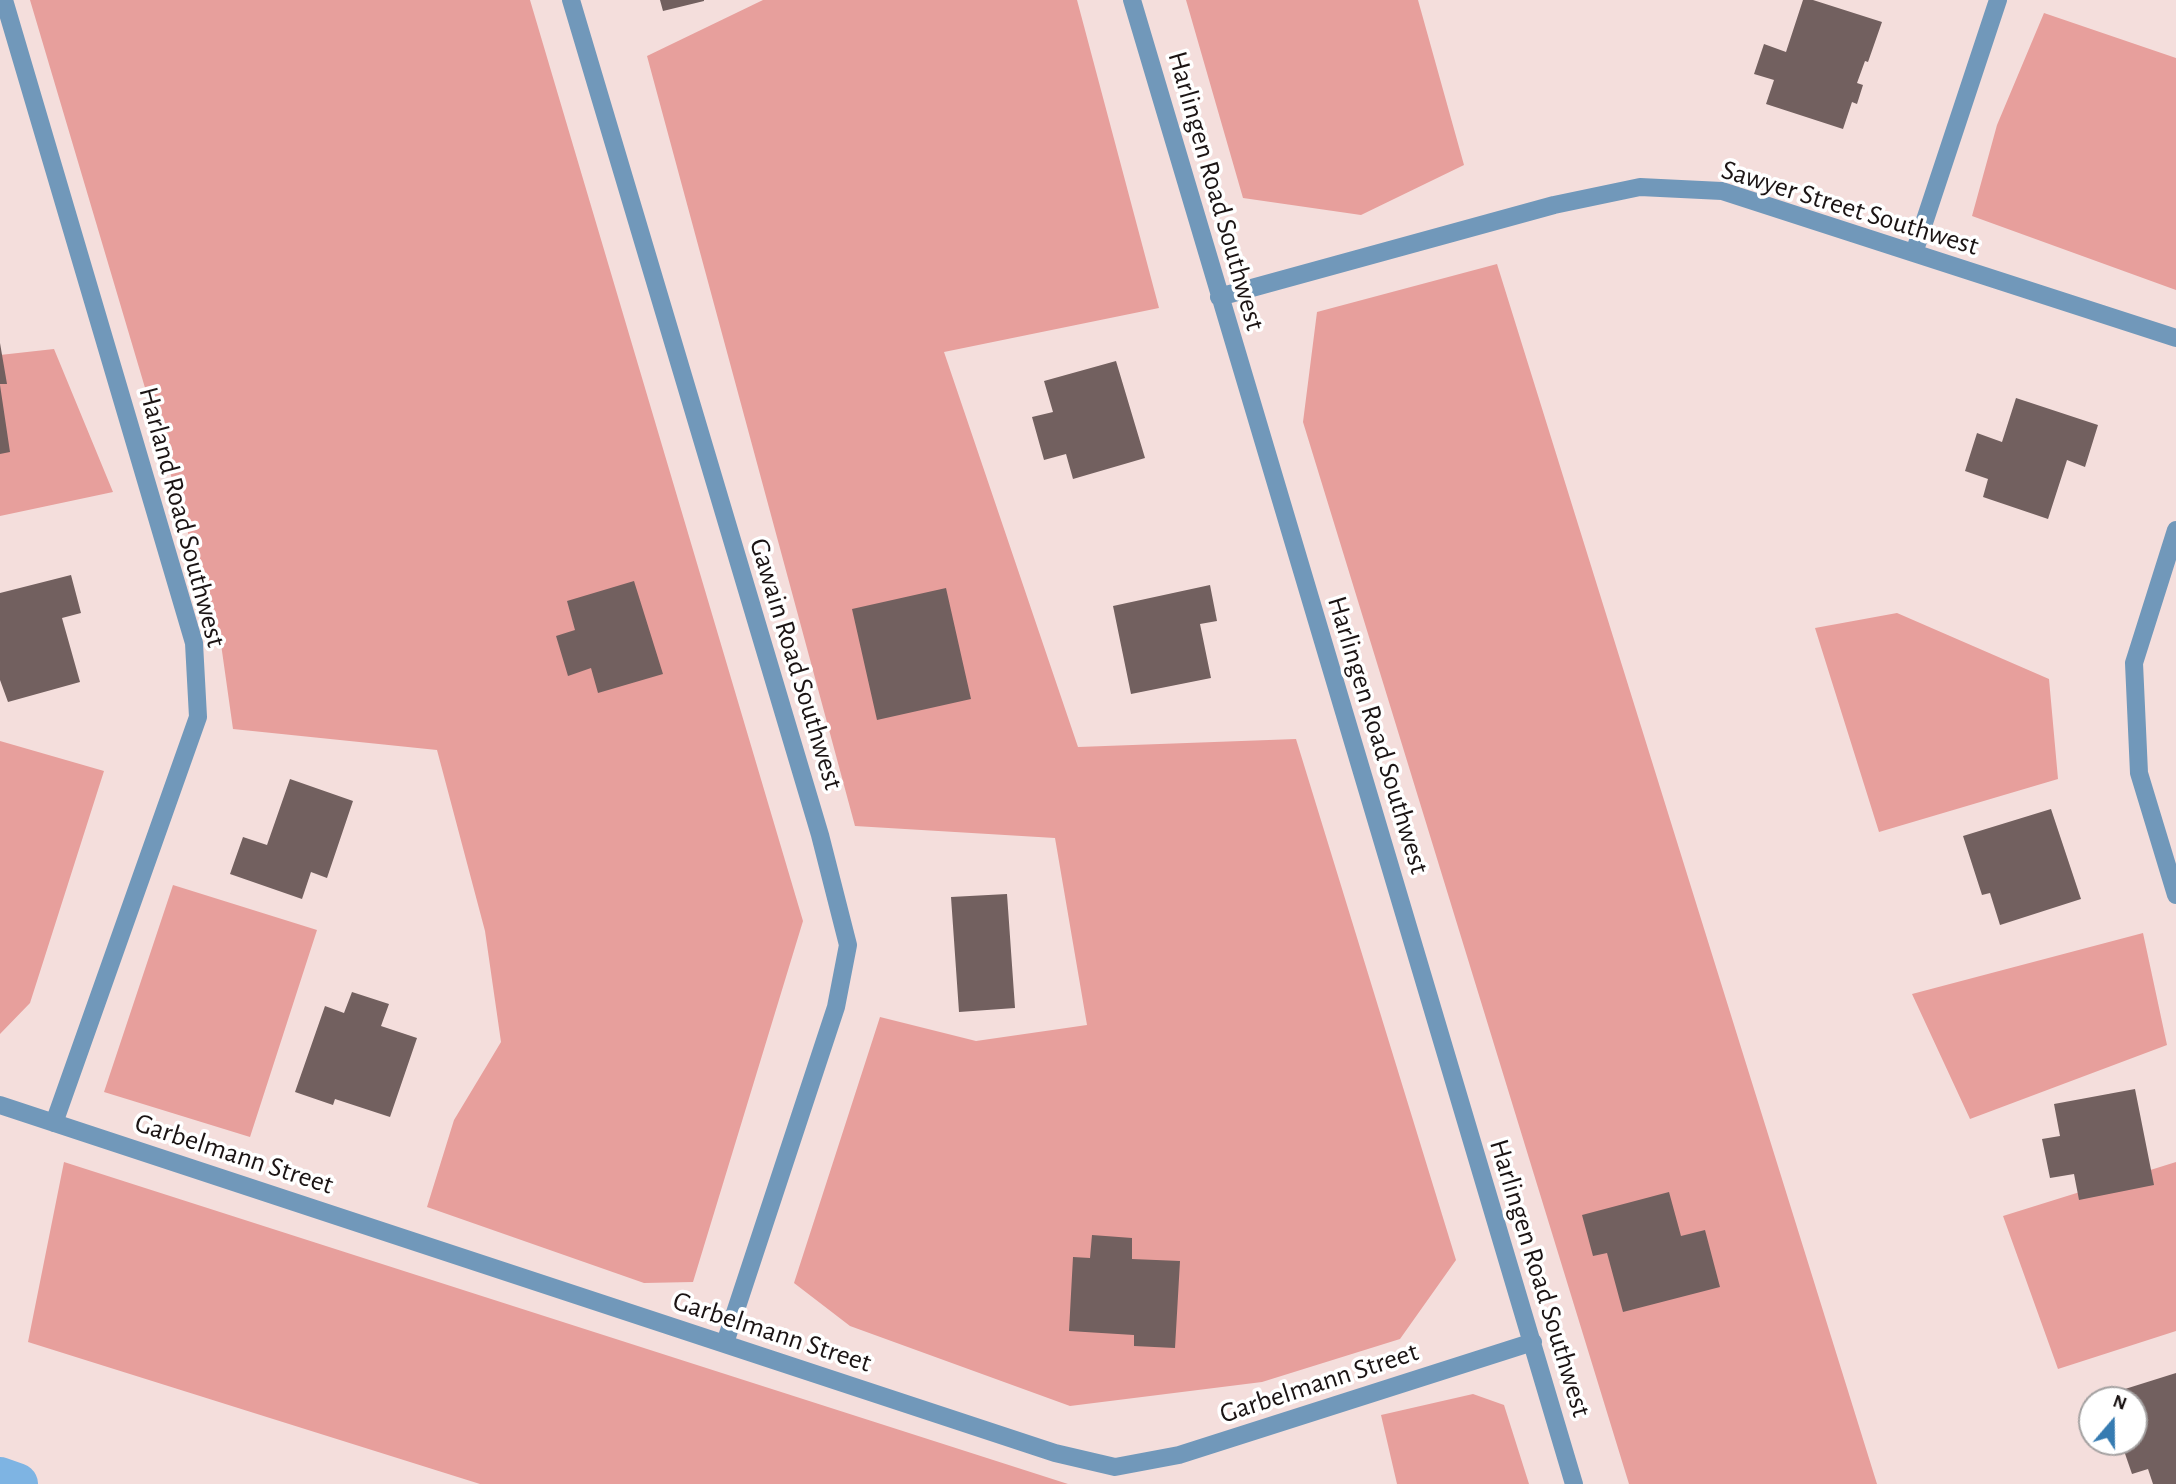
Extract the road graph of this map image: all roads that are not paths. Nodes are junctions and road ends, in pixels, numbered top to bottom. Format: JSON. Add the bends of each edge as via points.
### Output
{"nodes":[{"id":1,"x":4,"y":0,"type":"edge"},
{"id":2,"x":571,"y":0,"type":"edge"},
{"id":3,"x":1132,"y":0,"type":"edge"},
{"id":4,"x":1998,"y":0,"type":"edge"},
{"id":5,"x":1914,"y":253,"type":"junction"},
{"id":6,"x":1219,"y":297,"type":"junction"},
{"id":7,"x":2176,"y":338,"type":"edge"},
{"id":8,"x":2176,"y":530,"type":"edge"},
{"id":9,"x":2176,"y":895,"type":"edge"},
{"id":10,"x":0,"y":1105,"type":"edge"},
{"id":11,"x":54,"y":1123,"type":"junction"},
{"id":12,"x":1533,"y":1342,"type":"junction"},
{"id":13,"x":725,"y":1343,"type":"junction"},
{"id":14,"x":1574,"y":1484,"type":"edge"}],
"edges":[{"from":1,"to":11,"type":"street","name":"Harland Road Southwest","via":[[194,643],[198,717]]},
{"from":2,"to":13,"type":"street","name":"Gawain Road Southwest","via":[[816,822],[848,945],[836,1007]]},
{"from":3,"to":6,"type":"street","name":"Harlingen Road Southwest"},
{"from":4,"to":5,"type":"street"},
{"from":5,"to":6,"type":"street","name":"Sawyer Street Southwest","via":[[1722,191],[1640,187],[1555,205]]},
{"from":5,"to":7,"type":"street","name":"Sawyer Street Southwest"},
{"from":6,"to":12,"type":"street","name":"Harlingen Road Southwest"},
{"from":8,"to":9,"type":"street","via":[[2134,663],[2139,773]]},
{"from":10,"to":11,"type":"street","name":"Garbelmann Street"},
{"from":11,"to":13,"type":"street","name":"Garbelmann Street"},
{"from":12,"to":13,"type":"street","name":"Garbelmann Street","via":[[1179,1455],[1115,1467],[1055,1454]]},
{"from":12,"to":14,"type":"street","name":"Harlingen Road Southwest"}]}
